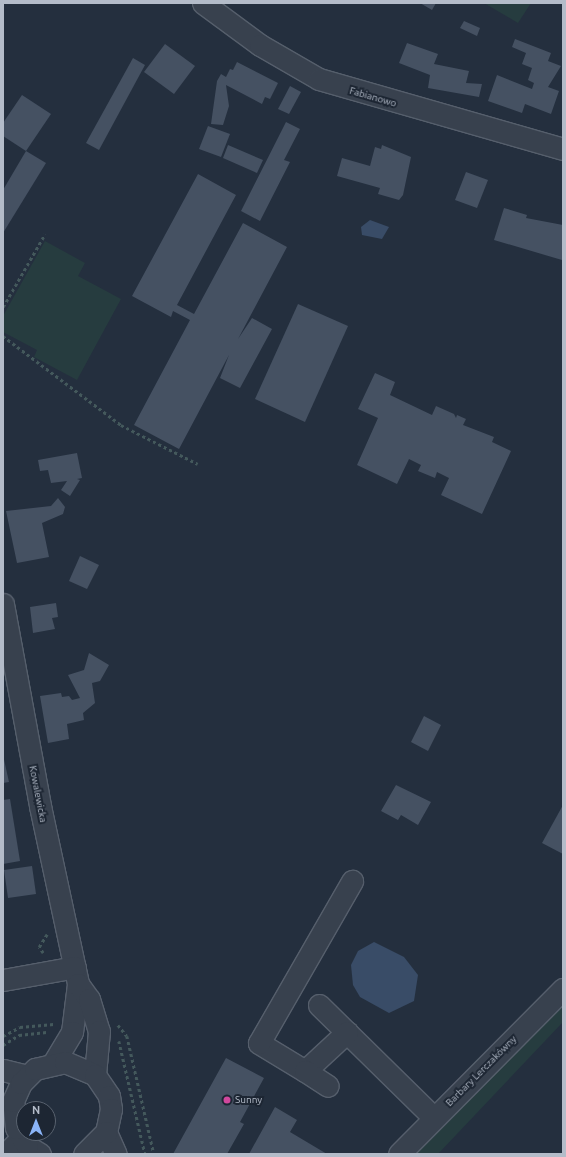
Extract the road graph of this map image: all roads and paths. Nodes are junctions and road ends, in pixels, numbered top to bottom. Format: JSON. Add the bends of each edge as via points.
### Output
{"nodes":[{"id":1,"x":203,"y":3,"type":"edge"},
{"id":2,"x":563,"y":148,"type":"edge"},
{"id":3,"x":45,"y":234,"type":"dead end"},
{"id":4,"x":3,"y":307,"type":"edge"},
{"id":5,"x":3,"y":336,"type":"edge"},
{"id":6,"x":198,"y":464,"type":"dead end"},
{"id":7,"x":3,"y":604,"type":"edge"},
{"id":8,"x":352,"y":881,"type":"dead end"},
{"id":9,"x":77,"y":975,"type":"junction"},
{"id":10,"x":3,"y":980,"type":"edge"},
{"id":11,"x":563,"y":989,"type":"edge"},
{"id":12,"x":319,"y":1005,"type":"dead end"},
{"id":13,"x":112,"y":1021,"type":"dead end"},
{"id":14,"x":57,"y":1023,"type":"dead end"},
{"id":15,"x":58,"y":1032,"type":"dead end"},
{"id":16,"x":347,"y":1032,"type":"junction"},
{"id":17,"x":3,"y":1036,"type":"edge"},
{"id":18,"x":117,"y":1036,"type":"dead end"},
{"id":19,"x":3,"y":1045,"type":"edge"},
{"id":20,"x":54,"y":1062,"type":"junction"},
{"id":21,"x":3,"y":1070,"type":"edge"},
{"id":22,"x":305,"y":1071,"type":"junction"},
{"id":23,"x":96,"y":1075,"type":"junction"},
{"id":24,"x":27,"y":1076,"type":"junction"},
{"id":25,"x":328,"y":1086,"type":"dead end"},
{"id":26,"x":8,"y":1107,"type":"edge"},
{"id":27,"x":434,"y":1118,"type":"junction"},
{"id":28,"x":16,"y":1126,"type":"edge"},
{"id":29,"x":106,"y":1132,"type":"junction"},
{"id":30,"x":18,"y":1141,"type":"edge"},
{"id":31,"x":25,"y":1141,"type":"edge"},
{"id":32,"x":153,"y":1148,"type":"junction"},
{"id":33,"x":149,"y":1151,"type":"dead end"},
{"id":34,"x":6,"y":1154,"type":"edge"},
{"id":35,"x":40,"y":1154,"type":"edge"},
{"id":36,"x":84,"y":1154,"type":"edge"},
{"id":37,"x":116,"y":1154,"type":"edge"},
{"id":38,"x":145,"y":1154,"type":"edge"},
{"id":39,"x":154,"y":1154,"type":"edge"},
{"id":40,"x":399,"y":1154,"type":"edge"}],
"edges":[{"from":1,"to":2,"type":"street","name":"Fabianowo","via":[[260,46],[319,79]]},
{"from":3,"to":4,"type":"path"},
{"from":5,"to":6,"type":"path","via":[[121,425]]},
{"from":7,"to":9,"type":"street","name":"Kowalewicka","via":[[40,806]]},
{"from":8,"to":22,"type":"street","via":[[259,1042]]},
{"from":9,"to":10,"type":"street"},
{"from":9,"to":20,"type":"street","name":"Kowalewicka","via":[[72,1032]]},
{"from":9,"to":23,"type":"street","name":"Kowalewicka","via":[[89,999],[99,1031]]},
{"from":11,"to":27,"type":"street","name":"Barbary Lerczakówny"},
{"from":12,"to":16,"type":"street"},
{"from":13,"to":32,"type":"path","via":[[126,1036]]},
{"from":14,"to":17,"type":"path","via":[[20,1027]]},
{"from":15,"to":19,"type":"path","via":[[28,1033]]},
{"from":16,"to":22,"type":"street"},
{"from":16,"to":27,"type":"street"},
{"from":18,"to":38,"type":"path"},
{"from":20,"to":23,"type":"street","via":[[76,1064]]},
{"from":20,"to":24,"type":"street"},
{"from":21,"to":24,"type":"street"},
{"from":22,"to":25,"type":"street"},
{"from":23,"to":29,"type":"street","via":[[109,1096],[111,1109]]},
{"from":24,"to":26,"type":"street"},
{"from":26,"to":28,"type":"street"},
{"from":27,"to":40,"type":"street","name":"Barbary Lerczakówny"},
{"from":29,"to":36,"type":"street"},
{"from":29,"to":37,"type":"street"},
{"from":30,"to":34,"type":"street"},
{"from":31,"to":35,"type":"street"},
{"from":32,"to":33,"type":"path"},
{"from":32,"to":39,"type":"path"}]}
